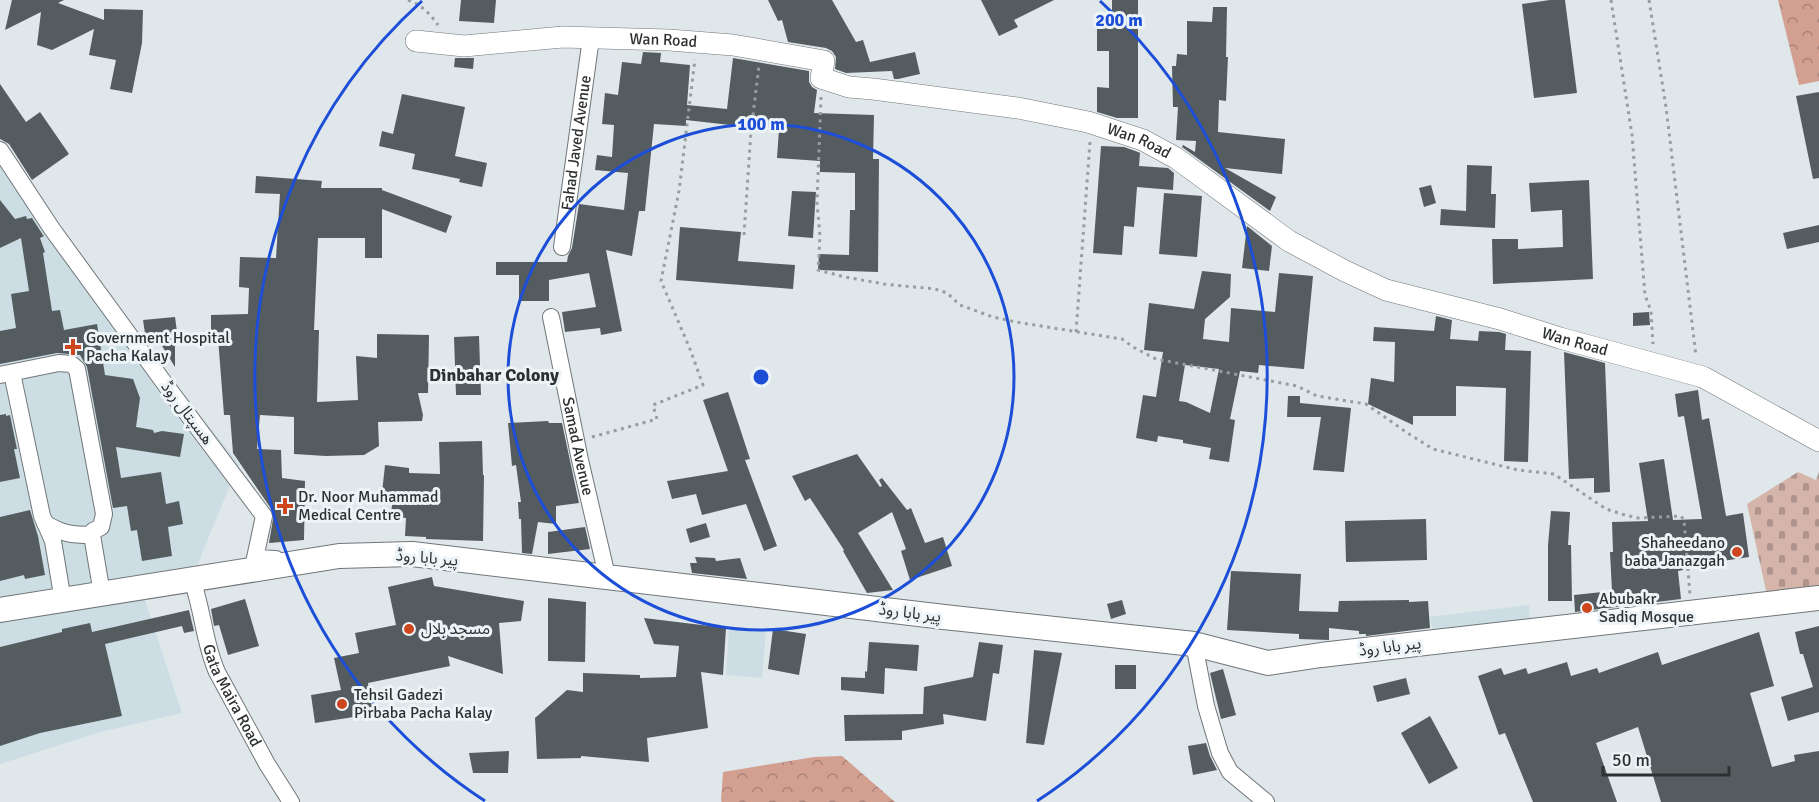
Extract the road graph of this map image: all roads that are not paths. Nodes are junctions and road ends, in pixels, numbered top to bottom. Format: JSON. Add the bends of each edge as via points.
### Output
{"nodes":[{"id":1,"x":591,"y":38,"type":"junction"},
{"id":2,"x":416,"y":41,"type":"dead end"},
{"id":3,"x":0,"y":150,"type":"edge"},
{"id":4,"x":562,"y":247,"type":"dead end"},
{"id":5,"x":551,"y":316,"type":"dead end"},
{"id":6,"x":6,"y":374,"type":"edge"},
{"id":7,"x":1819,"y":441,"type":"edge"},
{"id":8,"x":45,"y":523,"type":"junction"},
{"id":9,"x":92,"y":535,"type":"junction"},
{"id":10,"x":298,"y":562,"type":"junction"},
{"id":11,"x":608,"y":576,"type":"junction"},
{"id":12,"x":192,"y":580,"type":"junction"},
{"id":13,"x":102,"y":594,"type":"junction"},
{"id":14,"x":1819,"y":598,"type":"edge"},
{"id":15,"x":63,"y":600,"type":"junction"},
{"id":16,"x":0,"y":610,"type":"edge"},
{"id":17,"x":1194,"y":644,"type":"junction"},
{"id":18,"x":291,"y":802,"type":"edge"},
{"id":19,"x":1266,"y":802,"type":"edge"}],
"edges":[{"from":1,"to":2,"type":"street","name":"Wan Road","via":[[464,46]]},
{"from":1,"to":4,"type":"street","name":"Fahad Javed Avenue"},
{"from":1,"to":7,"type":"street","name":"Wan Road","via":[[733,45],[824,61],[821,78],[849,87],[1018,108],[1091,123],[1143,140],[1176,158],[1289,241],[1386,290],[1703,377]]},
{"from":3,"to":10,"type":"street","name":"ھسپتال روڈ","via":[[52,229],[264,516],[255,558]]},
{"from":5,"to":11,"type":"street","name":"Samad Avenue"},
{"from":6,"to":8,"type":"street"},
{"from":6,"to":9,"type":"street","via":[[59,363],[77,369],[104,514],[101,527]]},
{"from":8,"to":9,"type":"street","via":[[72,535]]},
{"from":8,"to":15,"type":"street","via":[[53,541]]},
{"from":9,"to":13,"type":"street"},
{"from":10,"to":11,"type":"main road","name":"پیر بابا روڈ","via":[[339,556],[412,554]]},
{"from":10,"to":12,"type":"main road","name":"پیر بابا روڈ"},
{"from":11,"to":17,"type":"main road","name":"پیر بابا روڈ"},
{"from":12,"to":13,"type":"main road","name":"پیر بابا روڈ"},
{"from":12,"to":18,"type":"street","name":"Gata Maira Road","via":[[210,658]]},
{"from":13,"to":15,"type":"main road","name":"پیر بابا روڈ"},
{"from":14,"to":17,"type":"main road","name":"پیر بابا روڈ","via":[[1268,663]]},
{"from":15,"to":16,"type":"main road","name":"پیر بابا روڈ"},
{"from":17,"to":19,"type":"street","via":[[1220,753],[1230,772]]}]}
